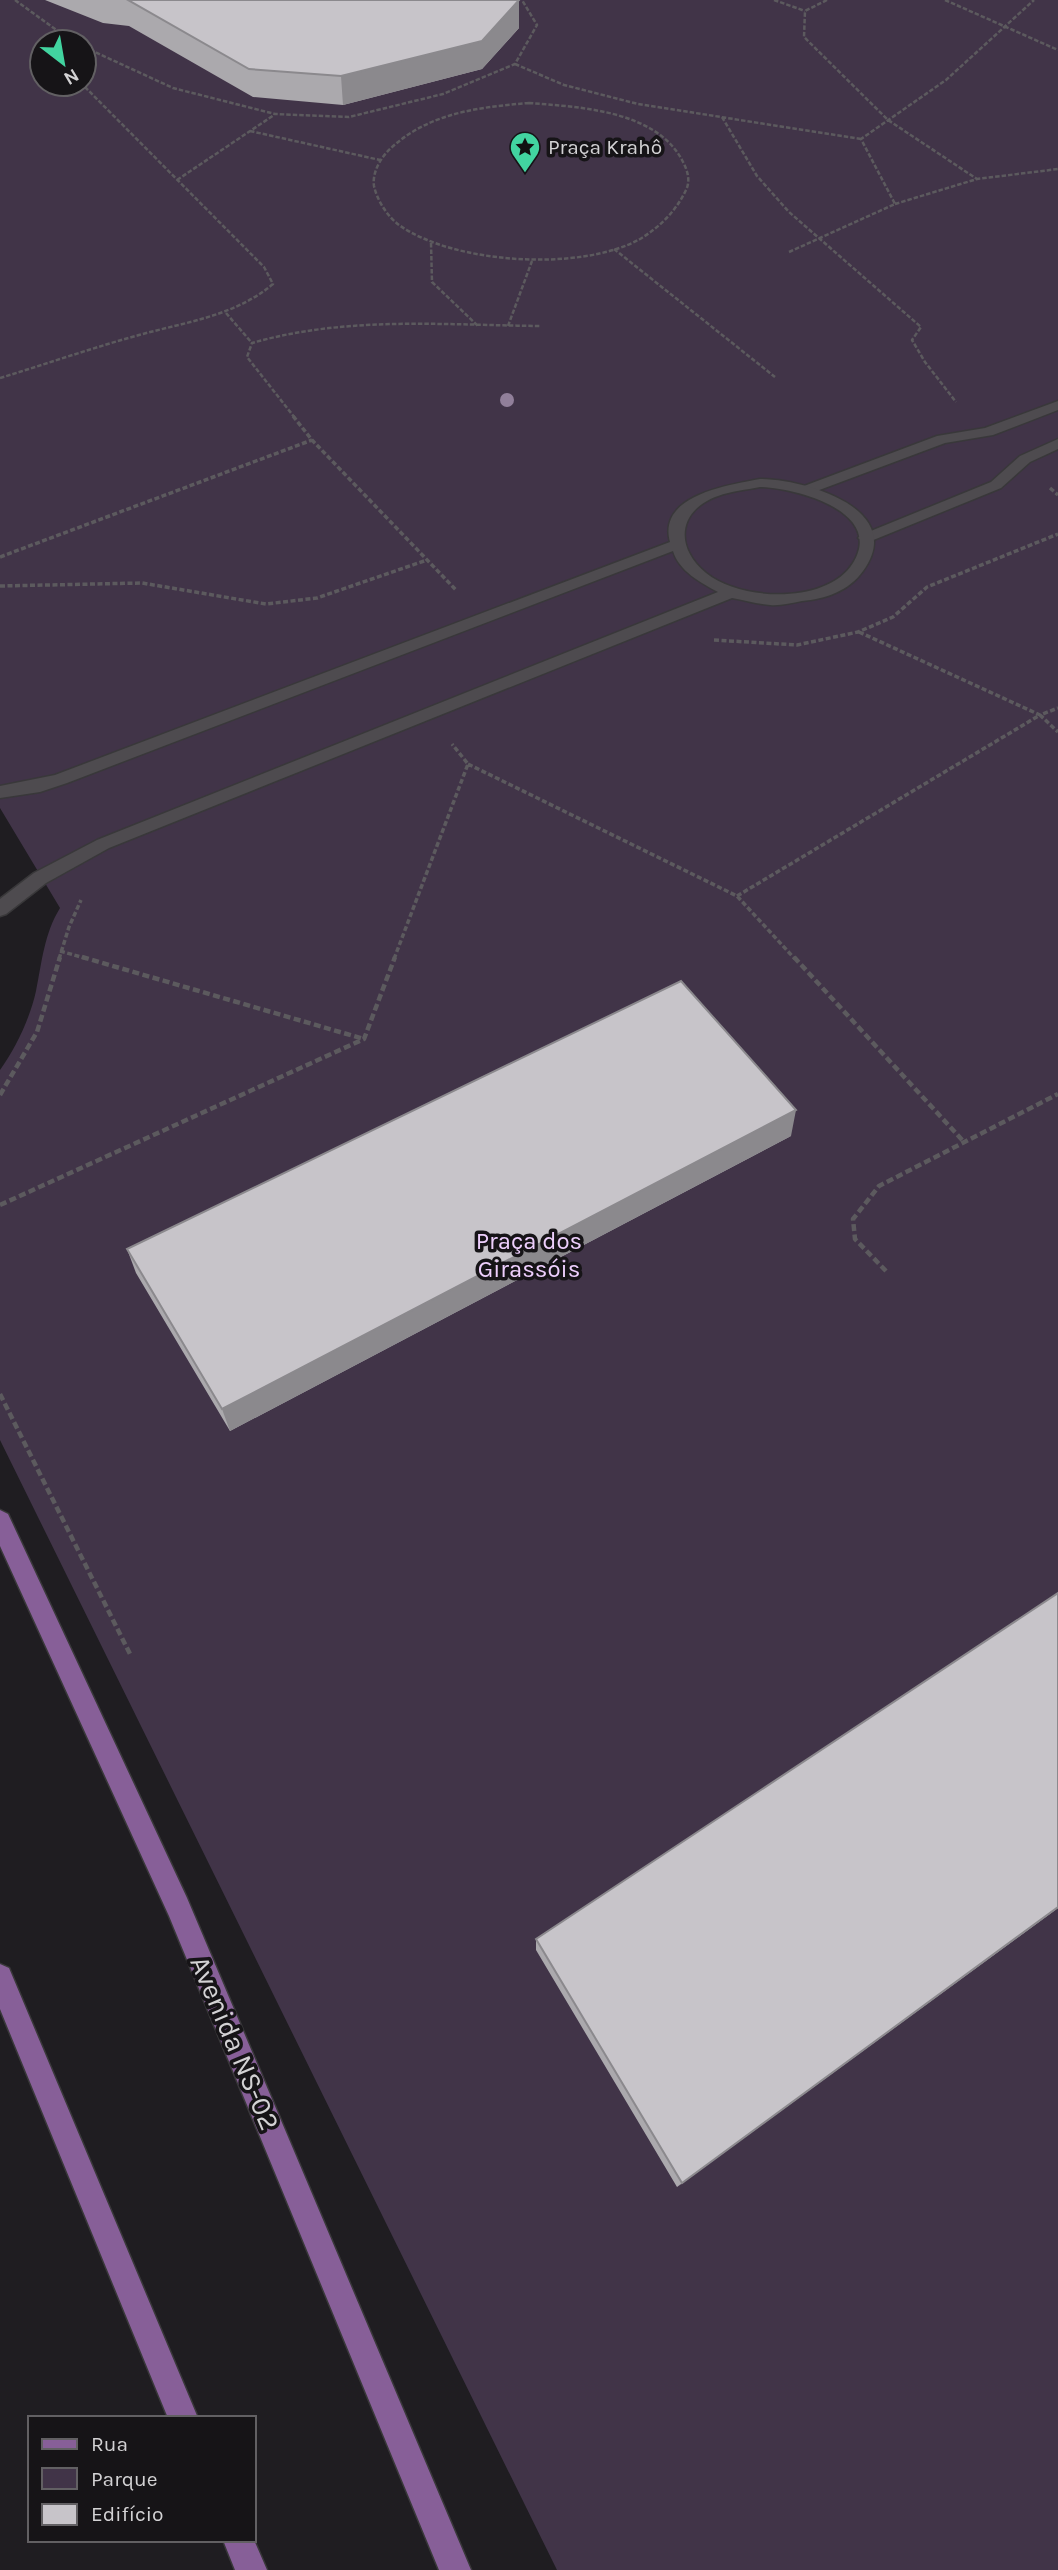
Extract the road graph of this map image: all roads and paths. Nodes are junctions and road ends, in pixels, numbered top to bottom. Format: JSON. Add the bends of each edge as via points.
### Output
{"nodes":[{"id":1,"x":15,"y":0,"type":"edge"},
{"id":2,"x":522,"y":0,"type":"edge"},
{"id":3,"x":774,"y":0,"type":"edge"},
{"id":4,"x":827,"y":0,"type":"edge"},
{"id":5,"x":945,"y":0,"type":"edge"},
{"id":6,"x":1034,"y":0,"type":"edge"},
{"id":7,"x":805,"y":11,"type":"junction"},
{"id":8,"x":51,"y":28,"type":"edge"},
{"id":9,"x":1005,"y":29,"type":"junction"},
{"id":10,"x":1058,"y":51,"type":"edge"},
{"id":11,"x":98,"y":53,"type":"edge"},
{"id":12,"x":515,"y":64,"type":"junction"},
{"id":13,"x":96,"y":98,"type":"edge"},
{"id":14,"x":275,"y":114,"type":"junction"},
{"id":15,"x":722,"y":117,"type":"junction"},
{"id":16,"x":887,"y":120,"type":"junction"},
{"id":17,"x":250,"y":131,"type":"junction"},
{"id":18,"x":861,"y":139,"type":"junction"},
{"id":19,"x":380,"y":160,"type":"junction"},
{"id":20,"x":1058,"y":169,"type":"edge"},
{"id":21,"x":977,"y":178,"type":"junction"},
{"id":22,"x":177,"y":180,"type":"junction"},
{"id":23,"x":895,"y":204,"type":"junction"},
{"id":24,"x":819,"y":239,"type":"junction"},
{"id":25,"x":431,"y":243,"type":"junction"},
{"id":26,"x":614,"y":249,"type":"junction"},
{"id":27,"x":789,"y":252,"type":"dead end"},
{"id":28,"x":532,"y":261,"type":"junction"},
{"id":29,"x":226,"y":313,"type":"junction"},
{"id":30,"x":478,"y":326,"type":"junction"},
{"id":31,"x":508,"y":326,"type":"junction"},
{"id":32,"x":540,"y":326,"type":"dead end"},
{"id":33,"x":252,"y":343,"type":"junction"},
{"id":34,"x":775,"y":377,"type":"dead end"},
{"id":35,"x":0,"y":378,"type":"edge"},
{"id":36,"x":1058,"y":405,"type":"edge"},
{"id":37,"x":980,"y":433,"type":"junction"},
{"id":38,"x":312,"y":440,"type":"junction"},
{"id":39,"x":1058,"y":443,"type":"edge"},
{"id":40,"x":809,"y":489,"type":"junction"},
{"id":41,"x":1058,"y":534,"type":"edge"},
{"id":42,"x":866,"y":538,"type":"junction"},
{"id":43,"x":675,"y":545,"type":"junction"},
{"id":44,"x":0,"y":557,"type":"edge"},
{"id":45,"x":427,"y":559,"type":"junction"},
{"id":46,"x":0,"y":586,"type":"edge"},
{"id":47,"x":731,"y":593,"type":"junction"},
{"id":48,"x":483,"y":618,"type":"junction"},
{"id":49,"x":858,"y":632,"type":"junction"},
{"id":50,"x":707,"y":640,"type":"dead end"},
{"id":51,"x":1058,"y":708,"type":"edge"},
{"id":52,"x":1040,"y":715,"type":"junction"},
{"id":53,"x":1058,"y":732,"type":"edge"},
{"id":54,"x":450,"y":741,"type":"dead end"},
{"id":55,"x":468,"y":764,"type":"junction"},
{"id":56,"x":0,"y":792,"type":"edge"},
{"id":57,"x":737,"y":896,"type":"junction"},
{"id":58,"x":83,"y":897,"type":"dead end"},
{"id":59,"x":0,"y":909,"type":"edge"},
{"id":60,"x":60,"y":951,"type":"junction"},
{"id":61,"x":364,"y":1039,"type":"junction"},
{"id":62,"x":1058,"y":1094,"type":"edge"},
{"id":63,"x":0,"y":1095,"type":"edge"},
{"id":64,"x":964,"y":1142,"type":"junction"},
{"id":65,"x":0,"y":1205,"type":"edge"},
{"id":66,"x":886,"y":1271,"type":"dead end"},
{"id":67,"x":0,"y":1394,"type":"edge"},
{"id":68,"x":0,"y":1521,"type":"edge"},
{"id":69,"x":131,"y":1654,"type":"dead end"},
{"id":70,"x":0,"y":1977,"type":"edge"},
{"id":71,"x":182,"y":2416,"type":"edge"},
{"id":72,"x":239,"y":2542,"type":"edge"},
{"id":73,"x":251,"y":2570,"type":"edge"},
{"id":74,"x":455,"y":2570,"type":"edge"}],
"edges":[{"from":1,"to":8,"type":"path"},
{"from":2,"to":12,"type":"path","via":[[537,25]]},
{"from":3,"to":7,"type":"path"},
{"from":4,"to":7,"type":"path"},
{"from":5,"to":9,"type":"path"},
{"from":6,"to":9,"type":"path"},
{"from":7,"to":16,"type":"path","via":[[804,37]]},
{"from":9,"to":10,"type":"path"},
{"from":9,"to":16,"type":"path","via":[[946,80]]},
{"from":11,"to":14,"type":"path","via":[[173,88]]},
{"from":12,"to":14,"type":"path","via":[[443,94],[349,117]]},
{"from":12,"to":15,"type":"path","via":[[565,85],[638,104]]},
{"from":13,"to":22,"type":"path"},
{"from":14,"to":17,"type":"path"},
{"from":15,"to":18,"type":"path"},
{"from":15,"to":24,"type":"path","via":[[772,194]]},
{"from":16,"to":18,"type":"path"},
{"from":16,"to":21,"type":"path"},
{"from":17,"to":19,"type":"path"},
{"from":17,"to":22,"type":"path"},
{"from":18,"to":23,"type":"path"},
{"from":19,"to":25,"type":"path","via":[[373,182],[380,205],[400,226]]},
{"from":19,"to":26,"type":"path","via":[[401,137],[436,119],[481,107],[529,103],[578,106],[623,117],[659,134],[682,157],[690,182],[681,208],[655,231]]},
{"from":20,"to":21,"type":"path"},
{"from":21,"to":23,"type":"path"},
{"from":22,"to":29,"type":"path","via":[[264,267],[274,284],[260,297]]},
{"from":23,"to":24,"type":"path"},
{"from":24,"to":27,"type":"path"},
{"from":24,"to":37,"type":"path","via":[[921,327],[912,341]]},
{"from":25,"to":28,"type":"path","via":[[478,256]]},
{"from":25,"to":30,"type":"path","via":[[432,282]]},
{"from":26,"to":28,"type":"path"},
{"from":26,"to":34,"type":"path"},
{"from":28,"to":31,"type":"path"},
{"from":29,"to":33,"type":"path"},
{"from":29,"to":35,"type":"path"},
{"from":30,"to":31,"type":"path"},
{"from":30,"to":33,"type":"path","via":[[371,325],[281,333]]},
{"from":31,"to":32,"type":"path"},
{"from":33,"to":38,"type":"path","via":[[247,357]]},
{"from":36,"to":37,"type":"street"},
{"from":37,"to":40,"type":"street","via":[[942,439]]},
{"from":38,"to":44,"type":"path"},
{"from":38,"to":45,"type":"path"},
{"from":39,"to":42,"type":"street","via":[[1025,458],[996,485]]},
{"from":40,"to":42,"type":"street","via":[[850,512]]},
{"from":40,"to":43,"type":"street","via":[[760,483],[713,492],[680,517]]},
{"from":41,"to":49,"type":"path","via":[[935,584],[893,617]]},
{"from":42,"to":47,"type":"street","via":[[861,565],[831,589],[776,600]]},
{"from":43,"to":47,"type":"street","via":[[691,571]]},
{"from":43,"to":48,"type":"street"},
{"from":45,"to":46,"type":"path","via":[[317,598],[266,604],[142,583]]},
{"from":45,"to":48,"type":"path"},
{"from":47,"to":59,"type":"street","via":[[103,844],[40,878]]},
{"from":48,"to":56,"type":"street","via":[[61,779]]},
{"from":49,"to":50,"type":"path","via":[[797,645]]},
{"from":49,"to":52,"type":"path"},
{"from":51,"to":52,"type":"path"},
{"from":52,"to":53,"type":"path"},
{"from":52,"to":57,"type":"path"},
{"from":54,"to":55,"type":"path"},
{"from":55,"to":57,"type":"path"},
{"from":55,"to":61,"type":"path"},
{"from":57,"to":64,"type":"path"},
{"from":58,"to":60,"type":"path"},
{"from":60,"to":61,"type":"path"},
{"from":60,"to":63,"type":"path","via":[[35,1039]]},
{"from":61,"to":65,"type":"path"},
{"from":62,"to":64,"type":"path"},
{"from":64,"to":66,"type":"path","via":[[879,1186],[853,1219],[855,1239]]},
{"from":67,"to":69,"type":"path"},
{"from":68,"to":74,"type":"main road","name":"Avenida NS-02","via":[[178,1907]]},
{"from":70,"to":71,"type":"main road"},
{"from":72,"to":73,"type":"main road"}]}
